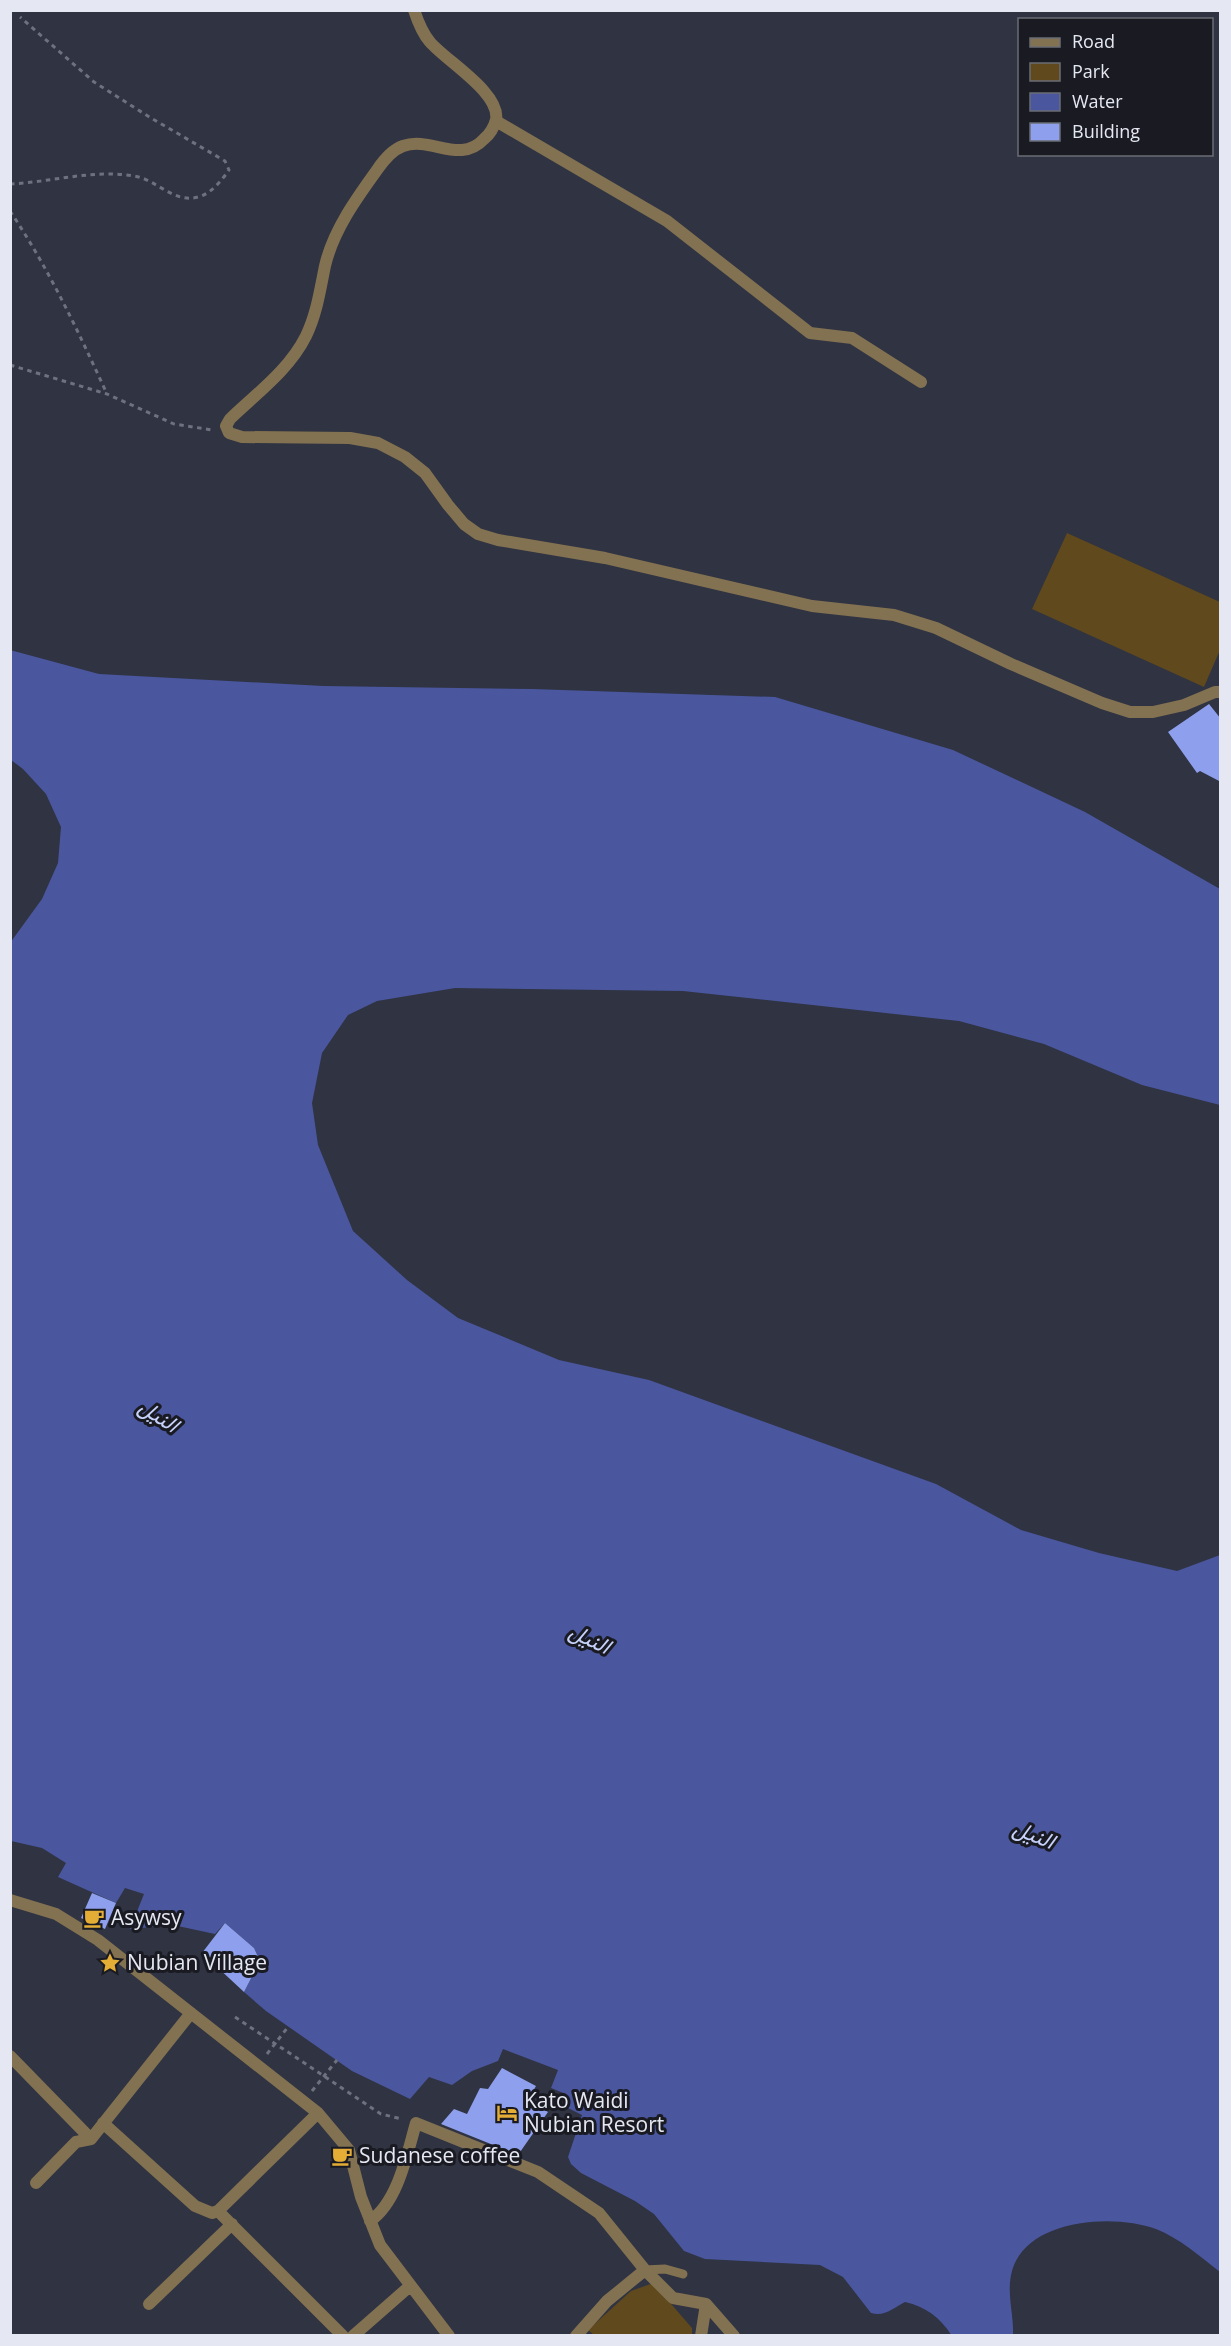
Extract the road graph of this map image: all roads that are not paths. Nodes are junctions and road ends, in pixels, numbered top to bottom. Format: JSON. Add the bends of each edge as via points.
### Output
{"nodes":[{"id":1,"x":414,"y":10,"type":"edge"},
{"id":2,"x":496,"y":121,"type":"junction"},
{"id":3,"x":921,"y":382,"type":"dead end"},
{"id":4,"x":1221,"y":692,"type":"edge"},
{"id":5,"x":10,"y":1900,"type":"edge"},
{"id":6,"x":191,"y":2013,"type":"junction"},
{"id":7,"x":10,"y":2056,"type":"edge"},
{"id":8,"x":318,"y":2113,"type":"junction"},
{"id":9,"x":103,"y":2123,"type":"junction"},
{"id":10,"x":91,"y":2139,"type":"junction"},
{"id":11,"x":36,"y":2183,"type":"dead end"},
{"id":12,"x":218,"y":2211,"type":"junction"},
{"id":13,"x":370,"y":2221,"type":"junction"},
{"id":14,"x":232,"y":2224,"type":"junction"},
{"id":15,"x":645,"y":2270,"type":"junction"},
{"id":16,"x":683,"y":2274,"type":"dead end"},
{"id":17,"x":410,"y":2286,"type":"junction"},
{"id":18,"x":149,"y":2304,"type":"dead end"},
{"id":19,"x":706,"y":2304,"type":"junction"},
{"id":20,"x":343,"y":2336,"type":"edge"},
{"id":21,"x":353,"y":2336,"type":"edge"},
{"id":22,"x":450,"y":2336,"type":"edge"},
{"id":23,"x":576,"y":2336,"type":"edge"},
{"id":24,"x":701,"y":2336,"type":"edge"},
{"id":25,"x":734,"y":2336,"type":"edge"}],
"edges":[{"from":1,"to":2,"type":"street","via":[[430,43],[486,93]]},
{"from":2,"to":3,"type":"street","via":[[668,221],[810,333],[852,338]]},
{"from":2,"to":4,"type":"street","via":[[480,144],[466,150],[450,151],[414,143],[401,146],[385,158],[333,241],[306,336],[282,371],[230,419],[226,426],[229,433],[242,437],[350,438],[378,443],[405,457],[424,473],[464,524],[478,534],[605,558],[812,606],[894,615],[936,628],[1011,664],[1130,712],[1153,712]]},
{"from":5,"to":6,"type":"street","via":[[56,1914],[98,1940]]},
{"from":6,"to":8,"type":"street"},
{"from":6,"to":9,"type":"street"},
{"from":7,"to":10,"type":"street"},
{"from":8,"to":12,"type":"street"},
{"from":8,"to":13,"type":"street","via":[[349,2150]]},
{"from":9,"to":10,"type":"street"},
{"from":9,"to":12,"type":"street","via":[[195,2206],[212,2213]]},
{"from":10,"to":11,"type":"street","via":[[76,2142]]},
{"from":12,"to":14,"type":"street"},
{"from":13,"to":15,"type":"street","via":[[381,2214],[401,2174],[416,2123],[537,2172],[599,2213]]},
{"from":13,"to":17,"type":"street","via":[[380,2245]]},
{"from":14,"to":18,"type":"street"},
{"from":14,"to":20,"type":"street"},
{"from":15,"to":16,"type":"lane","via":[[665,2269]]},
{"from":15,"to":19,"type":"street","via":[[673,2298]]},
{"from":15,"to":23,"type":"street","via":[[607,2301]]},
{"from":17,"to":21,"type":"street"},
{"from":17,"to":22,"type":"street"},
{"from":19,"to":24,"type":"street"},
{"from":19,"to":25,"type":"street"}]}
